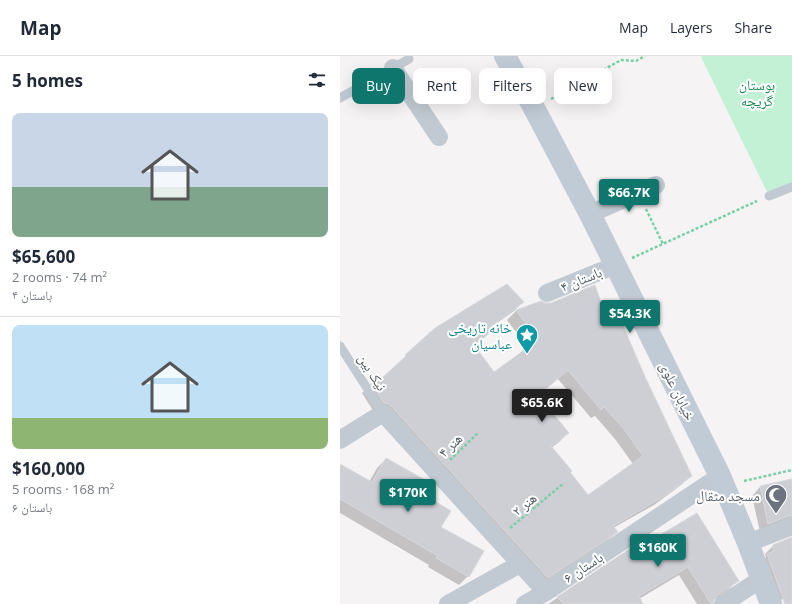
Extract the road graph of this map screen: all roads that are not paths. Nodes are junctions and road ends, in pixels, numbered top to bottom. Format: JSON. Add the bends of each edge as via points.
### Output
{"nodes":[{"id":1,"x":505,"y":56,"type":"edge"},
{"id":2,"x":409,"y":59,"type":"dead end"},
{"id":3,"x":392,"y":68,"type":"edge"},
{"id":4,"x":405,"y":87,"type":"edge"},
{"id":5,"x":352,"y":91,"type":"edge"},
{"id":6,"x":340,"y":98,"type":"edge"},
{"id":7,"x":439,"y":137,"type":"dead end"},
{"id":8,"x":656,"y":184,"type":"dead end"},
{"id":9,"x":792,"y":186,"type":"edge"},
{"id":10,"x":769,"y":196,"type":"road end"},
{"id":11,"x":590,"y":214,"type":"junction"},
{"id":12,"x":616,"y":265,"type":"junction"},
{"id":13,"x":547,"y":293,"type":"dead end"},
{"id":14,"x":340,"y":346,"type":"edge"},
{"id":15,"x":383,"y":413,"type":"junction"},
{"id":16,"x":340,"y":440,"type":"edge"},
{"id":17,"x":722,"y":481,"type":"junction"},
{"id":18,"x":792,"y":526,"type":"edge"},
{"id":19,"x":748,"y":544,"type":"junction"},
{"id":20,"x":520,"y":564,"type":"junction"},
{"id":21,"x":761,"y":579,"type":"junction"},
{"id":22,"x":546,"y":592,"type":"junction"},
{"id":23,"x":448,"y":604,"type":"edge"},
{"id":24,"x":525,"y":604,"type":"edge"},
{"id":25,"x":724,"y":604,"type":"edge"},
{"id":26,"x":771,"y":604,"type":"edge"}],
"edges":[{"from":1,"to":11,"type":"main road","name":"خیابان علوی"},
{"from":2,"to":3,"type":"lane"},
{"from":4,"to":7,"type":"street"},
{"from":5,"to":6,"type":"lane"},
{"from":8,"to":11,"type":"street"},
{"from":9,"to":10,"type":"lane"},
{"from":11,"to":12,"type":"main road","name":"خیابان علوی"},
{"from":12,"to":13,"type":"street","name":"باستان ۴"},
{"from":12,"to":17,"type":"main road","name":"خیابان علوی"},
{"from":14,"to":15,"type":"lane","name":"نیک بین"},
{"from":15,"to":16,"type":"street"},
{"from":15,"to":20,"type":"street"},
{"from":17,"to":19,"type":"main road","name":"خیابان علوی"},
{"from":17,"to":22,"type":"street","name":"باستان ۶"},
{"from":18,"to":19,"type":"street"},
{"from":19,"to":21,"type":"main road","name":"خیابان علوی"},
{"from":20,"to":22,"type":"street"},
{"from":20,"to":23,"type":"street"},
{"from":21,"to":25,"type":"street"},
{"from":21,"to":26,"type":"main road","name":"خیابان علوی"},
{"from":22,"to":24,"type":"street","name":"باستان ۶"}]}
